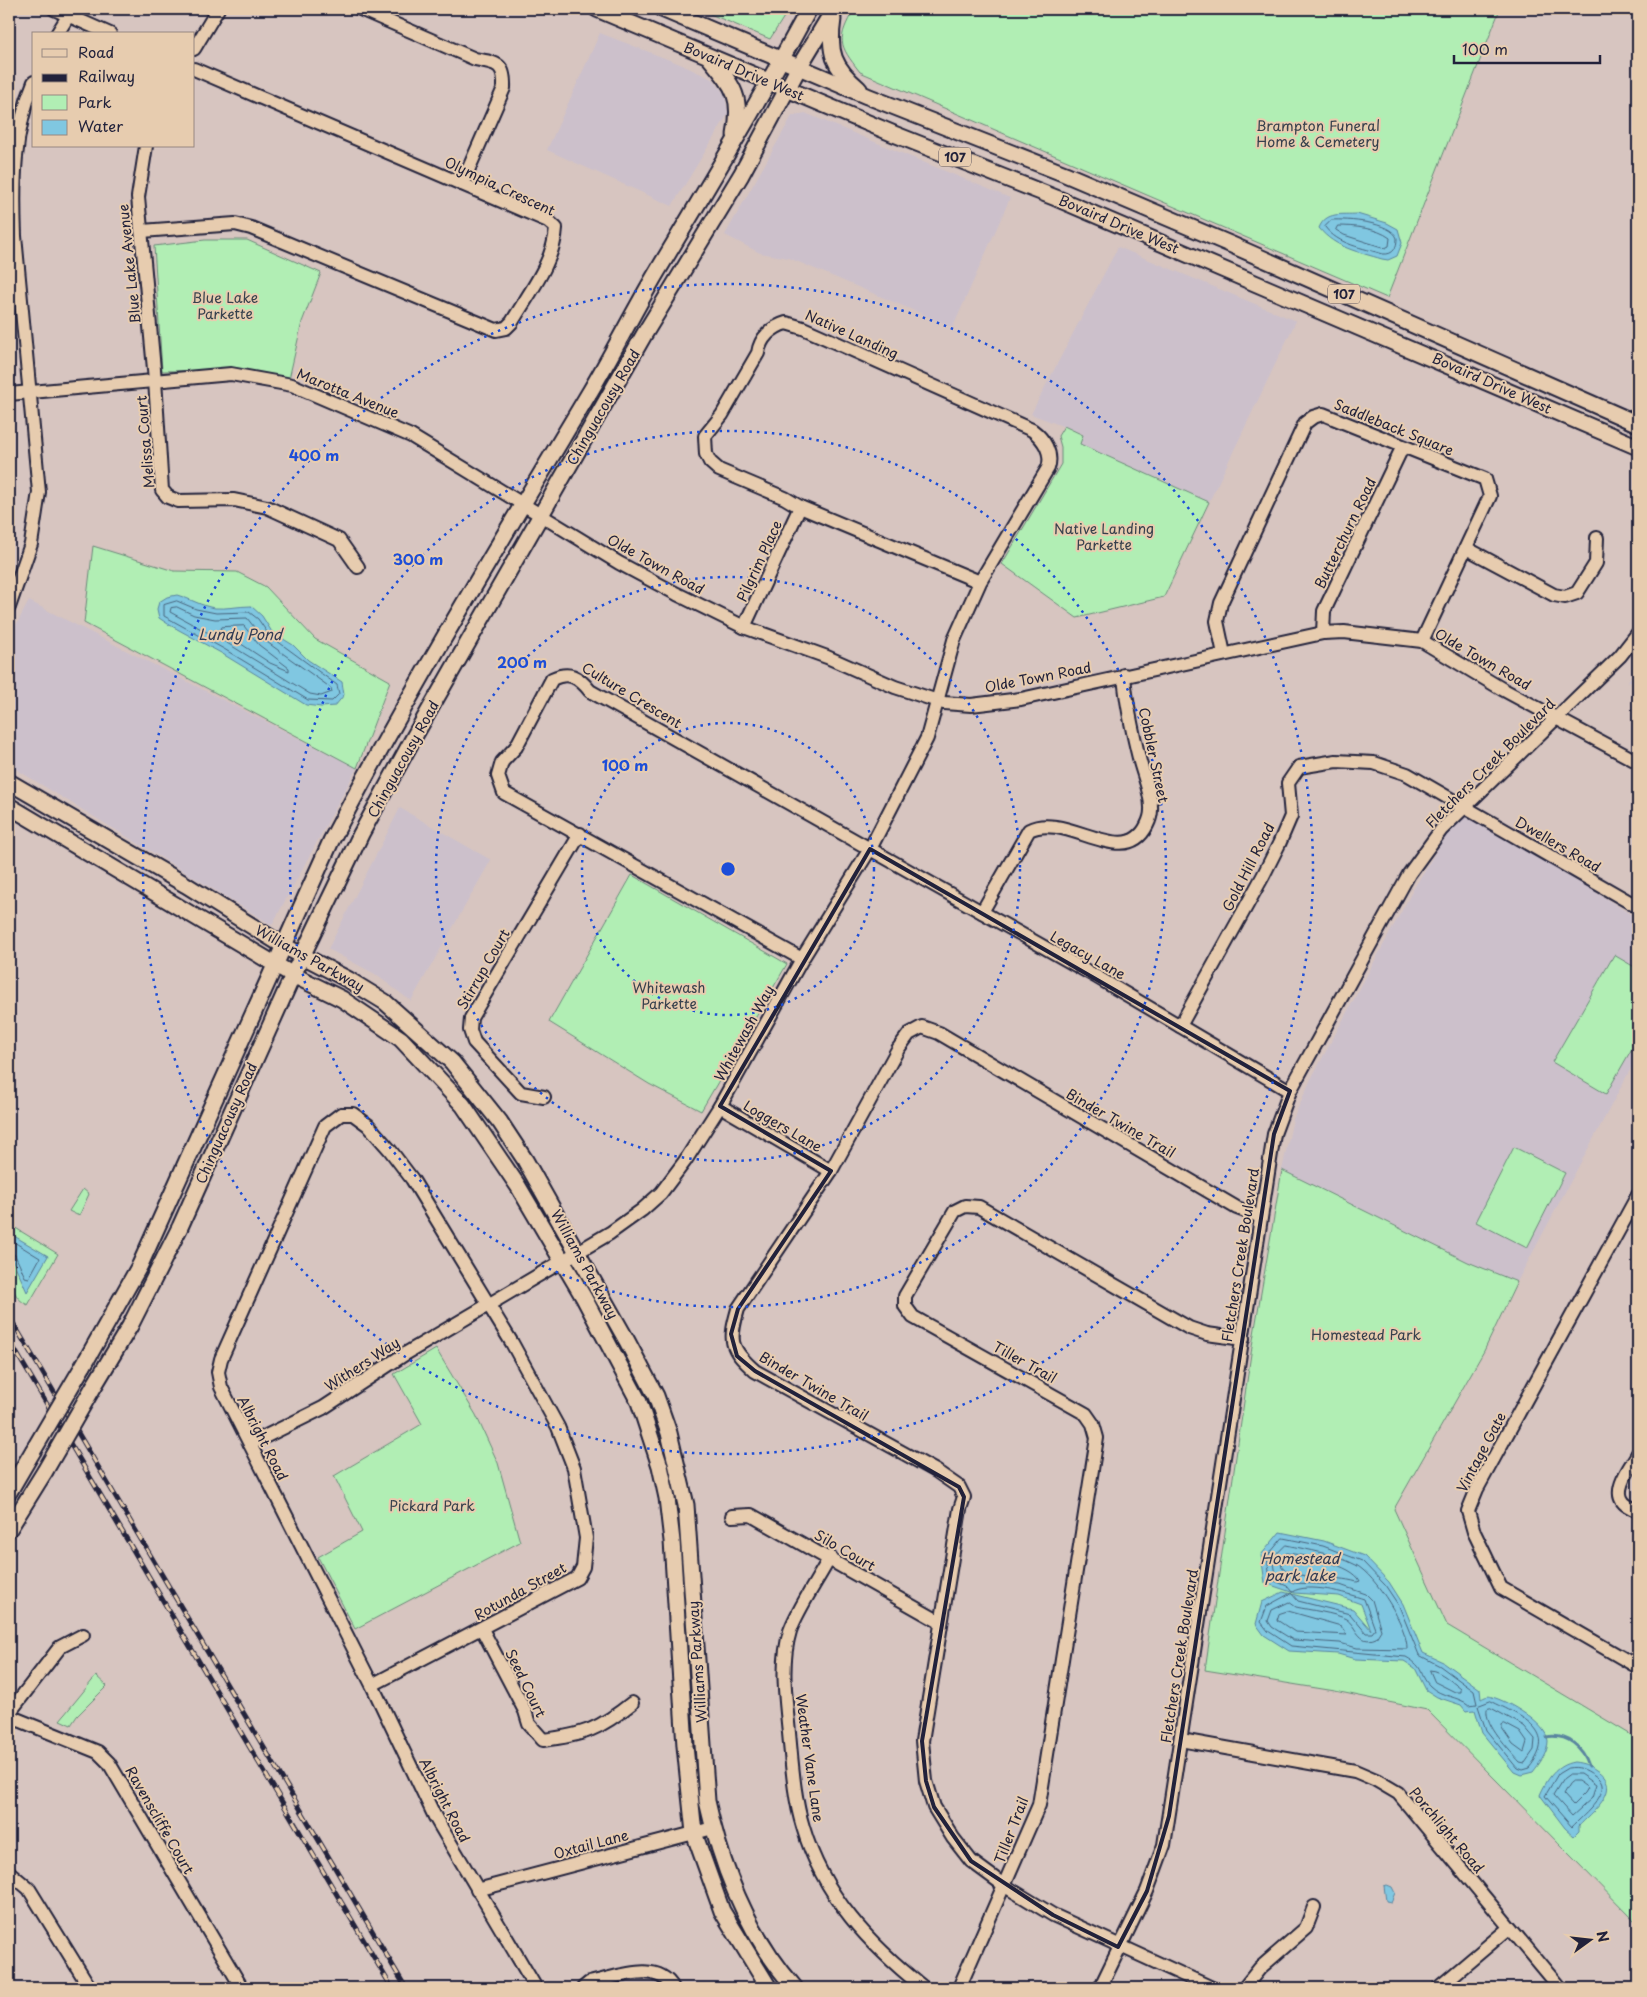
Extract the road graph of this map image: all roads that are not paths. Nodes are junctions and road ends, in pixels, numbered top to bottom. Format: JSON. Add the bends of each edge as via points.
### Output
{"nodes":[{"id":1,"x":54,"y":9,"type":"edge"},
{"id":2,"x":218,"y":9,"type":"edge"},
{"id":3,"x":360,"y":9,"type":"edge"},
{"id":4,"x":597,"y":9,"type":"edge"},
{"id":5,"x":662,"y":9,"type":"edge"},
{"id":6,"x":809,"y":9,"type":"edge"},
{"id":7,"x":834,"y":10,"type":"edge"},
{"id":8,"x":70,"y":12,"type":"edge"},
{"id":9,"x":58,"y":32,"type":"edge"},
{"id":10,"x":106,"y":32,"type":"edge"},
{"id":11,"x":195,"y":47,"type":"edge"},
{"id":12,"x":708,"y":55,"type":"junction"},
{"id":13,"x":781,"y":60,"type":"junction"},
{"id":14,"x":799,"y":67,"type":"junction"},
{"id":15,"x":195,"y":69,"type":"edge"},
{"id":16,"x":770,"y":80,"type":"junction"},
{"id":17,"x":32,"y":88,"type":"edge"},
{"id":18,"x":788,"y":89,"type":"junction"},
{"id":19,"x":867,"y":96,"type":"junction"},
{"id":20,"x":733,"y":144,"type":"junction"},
{"id":21,"x":146,"y":148,"type":"edge"},
{"id":22,"x":1065,"y":174,"type":"junction"},
{"id":23,"x":462,"y":184,"type":"junction"},
{"id":24,"x":1056,"y":198,"type":"junction"},
{"id":25,"x":142,"y":231,"type":"junction"},
{"id":26,"x":155,"y":380,"type":"junction"},
{"id":27,"x":30,"y":392,"type":"junction"},
{"id":28,"x":9,"y":394,"type":"edge"},
{"id":29,"x":1638,"y":424,"type":"edge"},
{"id":30,"x":1638,"y":447,"type":"edge"},
{"id":31,"x":1402,"y":448,"type":"junction"},
{"id":32,"x":521,"y":504,"type":"junction"},
{"id":33,"x":800,"y":507,"type":"junction"},
{"id":34,"x":541,"y":516,"type":"junction"},
{"id":35,"x":1597,"y":538,"type":"dead end"},
{"id":36,"x":1466,"y":548,"type":"junction"},
{"id":37,"x":358,"y":567,"type":"dead end"},
{"id":38,"x":980,"y":582,"type":"junction"},
{"id":39,"x":9,"y":607,"type":"edge"},
{"id":40,"x":744,"y":627,"type":"junction"},
{"id":41,"x":1322,"y":633,"type":"junction"},
{"id":42,"x":1638,"y":633,"type":"edge"},
{"id":43,"x":1422,"y":641,"type":"junction"},
{"id":44,"x":1224,"y":654,"type":"junction"},
{"id":45,"x":1124,"y":675,"type":"junction"},
{"id":46,"x":937,"y":700,"type":"junction"},
{"id":47,"x":1557,"y":717,"type":"junction"},
{"id":48,"x":1638,"y":762,"type":"edge"},
{"id":49,"x":9,"y":782,"type":"edge"},
{"id":50,"x":9,"y":806,"type":"edge"},
{"id":51,"x":1464,"y":808,"type":"junction"},
{"id":52,"x":580,"y":834,"type":"junction"},
{"id":53,"x":870,"y":849,"type":"junction"},
{"id":54,"x":1638,"y":907,"type":"edge"},
{"id":55,"x":982,"y":912,"type":"junction"},
{"id":56,"x":284,"y":946,"type":"junction"},
{"id":57,"x":303,"y":956,"type":"junction"},
{"id":58,"x":802,"y":959,"type":"junction"},
{"id":59,"x":276,"y":965,"type":"junction"},
{"id":60,"x":293,"y":975,"type":"junction"},
{"id":61,"x":1180,"y":1026,"type":"junction"},
{"id":62,"x":1290,"y":1091,"type":"junction"},
{"id":63,"x":544,"y":1097,"type":"dead end"},
{"id":64,"x":720,"y":1106,"type":"junction"},
{"id":65,"x":831,"y":1171,"type":"junction"},
{"id":66,"x":1638,"y":1195,"type":"edge"},
{"id":67,"x":1261,"y":1217,"type":"junction"},
{"id":68,"x":578,"y":1252,"type":"junction"},
{"id":69,"x":562,"y":1261,"type":"junction"},
{"id":70,"x":488,"y":1304,"type":"junction"},
{"id":71,"x":1243,"y":1338,"type":"junction"},
{"id":72,"x":250,"y":1444,"type":"junction"},
{"id":73,"x":1638,"y":1453,"type":"edge"},
{"id":74,"x":9,"y":1492,"type":"edge"},
{"id":75,"x":1638,"y":1511,"type":"edge"},
{"id":76,"x":732,"y":1516,"type":"dead end"},
{"id":77,"x":9,"y":1529,"type":"edge"},
{"id":78,"x":830,"y":1557,"type":"junction"},
{"id":79,"x":940,"y":1622,"type":"junction"},
{"id":80,"x":482,"y":1629,"type":"junction"},
{"id":81,"x":83,"y":1635,"type":"dead end"},
{"id":82,"x":1638,"y":1667,"type":"edge"},
{"id":83,"x":372,"y":1684,"type":"junction"},
{"id":84,"x":632,"y":1703,"type":"dead end"},
{"id":85,"x":9,"y":1714,"type":"edge"},
{"id":86,"x":1181,"y":1740,"type":"junction"},
{"id":87,"x":713,"y":1828,"type":"junction"},
{"id":88,"x":694,"y":1833,"type":"junction"},
{"id":89,"x":9,"y":1872,"type":"edge"},
{"id":90,"x":1005,"y":1886,"type":"junction"},
{"id":91,"x":477,"y":1890,"type":"junction"},
{"id":92,"x":1314,"y":1907,"type":"dead end"},
{"id":93,"x":1509,"y":1928,"type":"junction"},
{"id":94,"x":1118,"y":1947,"type":"junction"},
{"id":95,"x":90,"y":1988,"type":"edge"},
{"id":96,"x":242,"y":1988,"type":"edge"},
{"id":97,"x":536,"y":1988,"type":"edge"},
{"id":98,"x":583,"y":1988,"type":"edge"},
{"id":99,"x":673,"y":1988,"type":"edge"},
{"id":100,"x":769,"y":1988,"type":"edge"},
{"id":101,"x":794,"y":1988,"type":"edge"},
{"id":102,"x":924,"y":1988,"type":"edge"},
{"id":103,"x":959,"y":1988,"type":"edge"},
{"id":104,"x":1100,"y":1988,"type":"edge"},
{"id":105,"x":1212,"y":1988,"type":"edge"},
{"id":106,"x":1244,"y":1988,"type":"edge"},
{"id":107,"x":1438,"y":1988,"type":"edge"},
{"id":108,"x":1560,"y":1988,"type":"edge"}],
"edges":[{"from":1,"to":8,"type":"street"},
{"from":2,"to":11,"type":"street"},
{"from":3,"to":23,"type":"street","via":[[475,60],[493,63],[505,73],[504,88]]},
{"from":4,"to":12,"type":"main road","name":"Bovaird Drive West","number":"107"},
{"from":5,"to":13,"type":"main road","name":"Bovaird Drive West","number":"107"},
{"from":6,"to":13,"type":"main road","name":"Chinguacousy Road"},
{"from":7,"to":14,"type":"main road","name":"Chinguacousy Road"},
{"from":7,"to":19,"type":"main road","via":[[830,41],[838,67]]},
{"from":8,"to":9,"type":"street"},
{"from":8,"to":10,"type":"street"},
{"from":12,"to":16,"type":"main road","name":"Bovaird Drive West","number":"107"},
{"from":12,"to":20,"type":"main road","via":[[734,88],[738,118]]},
{"from":13,"to":14,"type":"main road","name":"Bovaird Drive West","number":"107"},
{"from":13,"to":16,"type":"main road","name":"Chinguacousy Road"},
{"from":14,"to":18,"type":"main road","name":"Chinguacousy Road"},
{"from":14,"to":19,"type":"main road","name":"Bovaird Drive West","number":"107"},
{"from":15,"to":23,"type":"street","name":"Olympia Crescent"},
{"from":16,"to":18,"type":"main road","name":"Bovaird Drive West","number":"107"},
{"from":16,"to":20,"type":"main road","name":"Chinguacousy Road"},
{"from":17,"to":27,"type":"street","via":[[22,120],[14,196]]},
{"from":18,"to":24,"type":"main road","name":"Bovaird Drive West","number":"107"},
{"from":18,"to":34,"type":"main road","name":"Chinguacousy Road"},
{"from":19,"to":22,"type":"main road","name":"Bovaird Drive West","number":"107"},
{"from":20,"to":32,"type":"main road","name":"Chinguacousy Road"},
{"from":21,"to":25,"type":"street","name":"Blue Lake Avenue","via":[[138,198]]},
{"from":22,"to":24,"type":"main road"},
{"from":22,"to":29,"type":"main road","name":"Bovaird Drive West","number":"107"},
{"from":23,"to":25,"type":"street","name":"Olympia Crescent","via":[[548,221],[556,228],[555,243],[548,261],[506,328],[496,330],[481,325],[251,228],[235,224]]},
{"from":24,"to":30,"type":"main road","name":"Bovaird Drive West","number":"107"},
{"from":25,"to":26,"type":"street","name":"Blue Lake Avenue"},
{"from":26,"to":27,"type":"street","name":"Marotta Avenue"},
{"from":26,"to":32,"type":"street","name":"Marotta Avenue","via":[[231,374],[292,385],[411,436]]},
{"from":26,"to":37,"type":"street","name":"Melissa Court","via":[[162,490],[168,497],[194,502],[234,500],[267,507],[339,540]]},
{"from":27,"to":28,"type":"street","name":"Marotta Avenue"},
{"from":27,"to":39,"type":"street","via":[[39,492],[31,544]]},
{"from":31,"to":36,"type":"street","name":"Saddleback Square","via":[[1485,480],[1490,496]]},
{"from":31,"to":41,"type":"street","name":"Butterchurn Road","via":[[1324,611]]},
{"from":31,"to":44,"type":"street","name":"Saddleback Square","via":[[1323,414],[1305,423],[1221,603],[1217,621]]},
{"from":32,"to":34,"type":"street","name":"Marotta Avenue"},
{"from":32,"to":56,"type":"main road","name":"Chinguacousy Road","via":[[330,841]]},
{"from":33,"to":38,"type":"street","name":"Native Landing"},
{"from":33,"to":38,"type":"street","name":"Native Landing","via":[[719,470],[710,462],[704,445],[705,436],[722,415],[758,353],[762,340],[786,323],[1032,430],[1041,437],[1049,456],[1048,468]]},
{"from":33,"to":40,"type":"street","name":"Pilgrim Place"},
{"from":34,"to":40,"type":"street","name":"Olde Town Road","via":[[676,594]]},
{"from":34,"to":57,"type":"main road","name":"Chinguacousy Road","via":[[370,818]]},
{"from":35,"to":36,"type":"street","via":[[1596,564],[1578,593],[1565,597],[1554,595]]},
{"from":36,"to":43,"type":"street","name":"Saddleback Square"},
{"from":38,"to":46,"type":"street","name":"Native Landing","via":[[954,640]]},
{"from":40,"to":46,"type":"street","name":"Olde Town Road","via":[[827,657],[895,687]]},
{"from":41,"to":43,"type":"street","name":"Olde Town Road","via":[[1344,632]]},
{"from":41,"to":44,"type":"street","name":"Olde Town Road"},
{"from":42,"to":47,"type":"street","name":"Fletchers Creek Boulevard","via":[[1620,656]]},
{"from":43,"to":47,"type":"street","name":"Olde Town Road","via":[[1502,689]]},
{"from":44,"to":45,"type":"street","name":"Olde Town Road"},
{"from":45,"to":46,"type":"street","name":"Olde Town Road","via":[[1021,699],[971,705]]},
{"from":45,"to":55,"type":"street","name":"Cobbler Street","via":[[1126,698],[1152,811],[1141,836],[1132,842],[1111,843],[1054,825],[1039,825],[1029,830]]},
{"from":46,"to":53,"type":"street","name":"Whitewash Way","via":[[927,738]]},
{"from":47,"to":48,"type":"street"},
{"from":47,"to":51,"type":"street","name":"Fletchers Creek Boulevard"},
{"from":49,"to":56,"type":"main road","name":"Williams Parkway"},
{"from":50,"to":59,"type":"main road","name":"Williams Parkway"},
{"from":51,"to":54,"type":"street","name":"Dwellers Road"},
{"from":51,"to":61,"type":"street","name":"Gold Hill Road","via":[[1407,774],[1374,763],[1336,761],[1300,767],[1288,783],[1291,816],[1279,844]]},
{"from":51,"to":62,"type":"street","name":"Fletchers Creek Boulevard","via":[[1441,830],[1409,874]]},
{"from":52,"to":53,"type":"street","name":"Culture Crescent","via":[[511,799],[504,793],[498,776],[502,762],[516,747],[552,679],[561,675],[581,679],[590,691]]},
{"from":52,"to":58,"type":"street","name":"Culture Crescent"},
{"from":52,"to":63,"type":"street","name":"Stirrup Court","via":[[471,1018],[474,1042],[521,1093]]},
{"from":53,"to":55,"type":"street","name":"Legacy Lane"},
{"from":53,"to":58,"type":"street","name":"Whitewash Way"},
{"from":55,"to":61,"type":"street","name":"Legacy Lane"},
{"from":56,"to":57,"type":"main road","name":"Williams Parkway"},
{"from":56,"to":59,"type":"main road","name":"Chinguacousy Road"},
{"from":57,"to":60,"type":"main road","name":"Chinguacousy Road"},
{"from":57,"to":68,"type":"main road","name":"Williams Parkway","via":[[385,1002],[452,1062],[526,1160]]},
{"from":58,"to":64,"type":"street","name":"Whitewash Way"},
{"from":59,"to":60,"type":"main road","name":"Williams Parkway"},
{"from":59,"to":74,"type":"main road","name":"Chinguacousy Road","bridge":true,"via":[[140,1265]]},
{"from":60,"to":69,"type":"main road","name":"Williams Parkway","via":[[342,998],[370,1016],[401,1039],[432,1070],[490,1142]]},
{"from":60,"to":77,"type":"main road","name":"Chinguacousy Road","bridge":true,"via":[[180,1227],[130,1326]]},
{"from":61,"to":62,"type":"street","name":"Legacy Lane"},
{"from":62,"to":67,"type":"street","name":"Fletchers Creek Boulevard","via":[[1274,1134]]},
{"from":64,"to":65,"type":"street","name":"Loggers Lane"},
{"from":64,"to":68,"type":"street","name":"Whitewash Way","via":[[661,1194]]},
{"from":65,"to":67,"type":"street","name":"Binder Twine Trail","via":[[898,1049],[908,1034],[922,1027],[939,1033],[1237,1208]]},
{"from":65,"to":79,"type":"street","name":"Binder Twine Trail","via":[[738,1309],[731,1334],[737,1356],[755,1371],[936,1471],[959,1487],[964,1497]]},
{"from":66,"to":82,"type":"street","name":"Vintage Gate","via":[[1468,1511],[1474,1532],[1501,1588]]},
{"from":67,"to":71,"type":"street","name":"Fletchers Creek Boulevard"},
{"from":68,"to":69,"type":"street","name":"Whitewash Way"},
{"from":68,"to":87,"type":"main road","name":"Williams Parkway","via":[[656,1396],[682,1480],[707,1801]]},
{"from":69,"to":70,"type":"street","name":"Whitewash Way"},
{"from":69,"to":88,"type":"main road","name":"Williams Parkway","via":[[639,1402],[660,1466],[672,1541]]},
{"from":70,"to":72,"type":"street","name":"Withers Way","via":[[323,1408]]},
{"from":70,"to":72,"type":"street","name":"Albright Road","via":[[412,1179],[390,1150],[368,1124],[353,1114],[342,1114],[333,1119],[325,1126],[221,1359],[218,1372],[221,1387]]},
{"from":70,"to":80,"type":"street","name":"Rotunda Street","via":[[558,1426],[574,1468],[586,1555],[577,1578]]},
{"from":71,"to":86,"type":"street","name":"Fletchers Creek Boulevard"},
{"from":71,"to":90,"type":"street","name":"Tiller Trail","via":[[1207,1334],[1189,1328],[979,1206],[965,1206],[955,1212],[906,1296],[905,1306],[913,1317],[1086,1414],[1097,1438],[1039,1805]]},
{"from":72,"to":83,"type":"street","name":"Albright Road"},
{"from":73,"to":75,"type":"street","via":[[1620,1486],[1624,1503]]},
{"from":76,"to":78,"type":"street","name":"Silo Court","via":[[751,1515]]},
{"from":78,"to":79,"type":"street","name":"Silo Court"},
{"from":78,"to":102,"type":"street","name":"Weather Vane Lane","via":[[790,1630],[785,1658],[790,1742],[803,1827],[822,1878],[854,1924],[888,1959]]},
{"from":79,"to":90,"type":"street","name":"Binder Twine Trail","via":[[922,1742],[926,1781],[934,1807],[953,1838],[971,1860]]},
{"from":80,"to":83,"type":"street","name":"Rotunda Street"},
{"from":80,"to":84,"type":"street","name":"Seed Court","via":[[529,1724],[543,1740],[570,1737],[597,1728]]},
{"from":81,"to":85,"type":"street","via":[[60,1647]]},
{"from":83,"to":91,"type":"street","name":"Albright Road","via":[[435,1817]]},
{"from":85,"to":96,"type":"street","name":"Ravenscliffe Court","via":[[98,1752],[109,1764]]},
{"from":86,"to":93,"type":"street","name":"Porchlight Road","via":[[1326,1765],[1355,1771],[1376,1780],[1398,1793]]},
{"from":86,"to":94,"type":"street","name":"Fletchers Creek Boulevard","via":[[1164,1845],[1147,1891]]},
{"from":87,"to":88,"type":"street","name":"Oxtail Lane"},
{"from":87,"to":101,"type":"main road","name":"Williams Parkway","via":[[736,1896],[756,1936]]},
{"from":88,"to":91,"type":"street","name":"Oxtail Lane"},
{"from":88,"to":100,"type":"main road","name":"Williams Parkway","via":[[722,1911]]},
{"from":89,"to":95,"type":"street","via":[[29,1889]]},
{"from":90,"to":94,"type":"street","name":"Binder Twine Trail","via":[[1053,1915]]},
{"from":90,"to":103,"type":"street"},
{"from":91,"to":97,"type":"street","name":"Albright Road"},
{"from":92,"to":106,"type":"street","via":[[1306,1928],[1260,1968]]},
{"from":93,"to":107,"type":"street"},
{"from":93,"to":108,"type":"street","name":"Porchlight Road"},
{"from":94,"to":104,"type":"street","name":"Fletchers Creek Boulevard"},
{"from":94,"to":105,"type":"street","name":"Binder Twine Trail"},
{"from":98,"to":99,"type":"street","via":[[590,1983],[649,1971],[666,1977]]}]}
